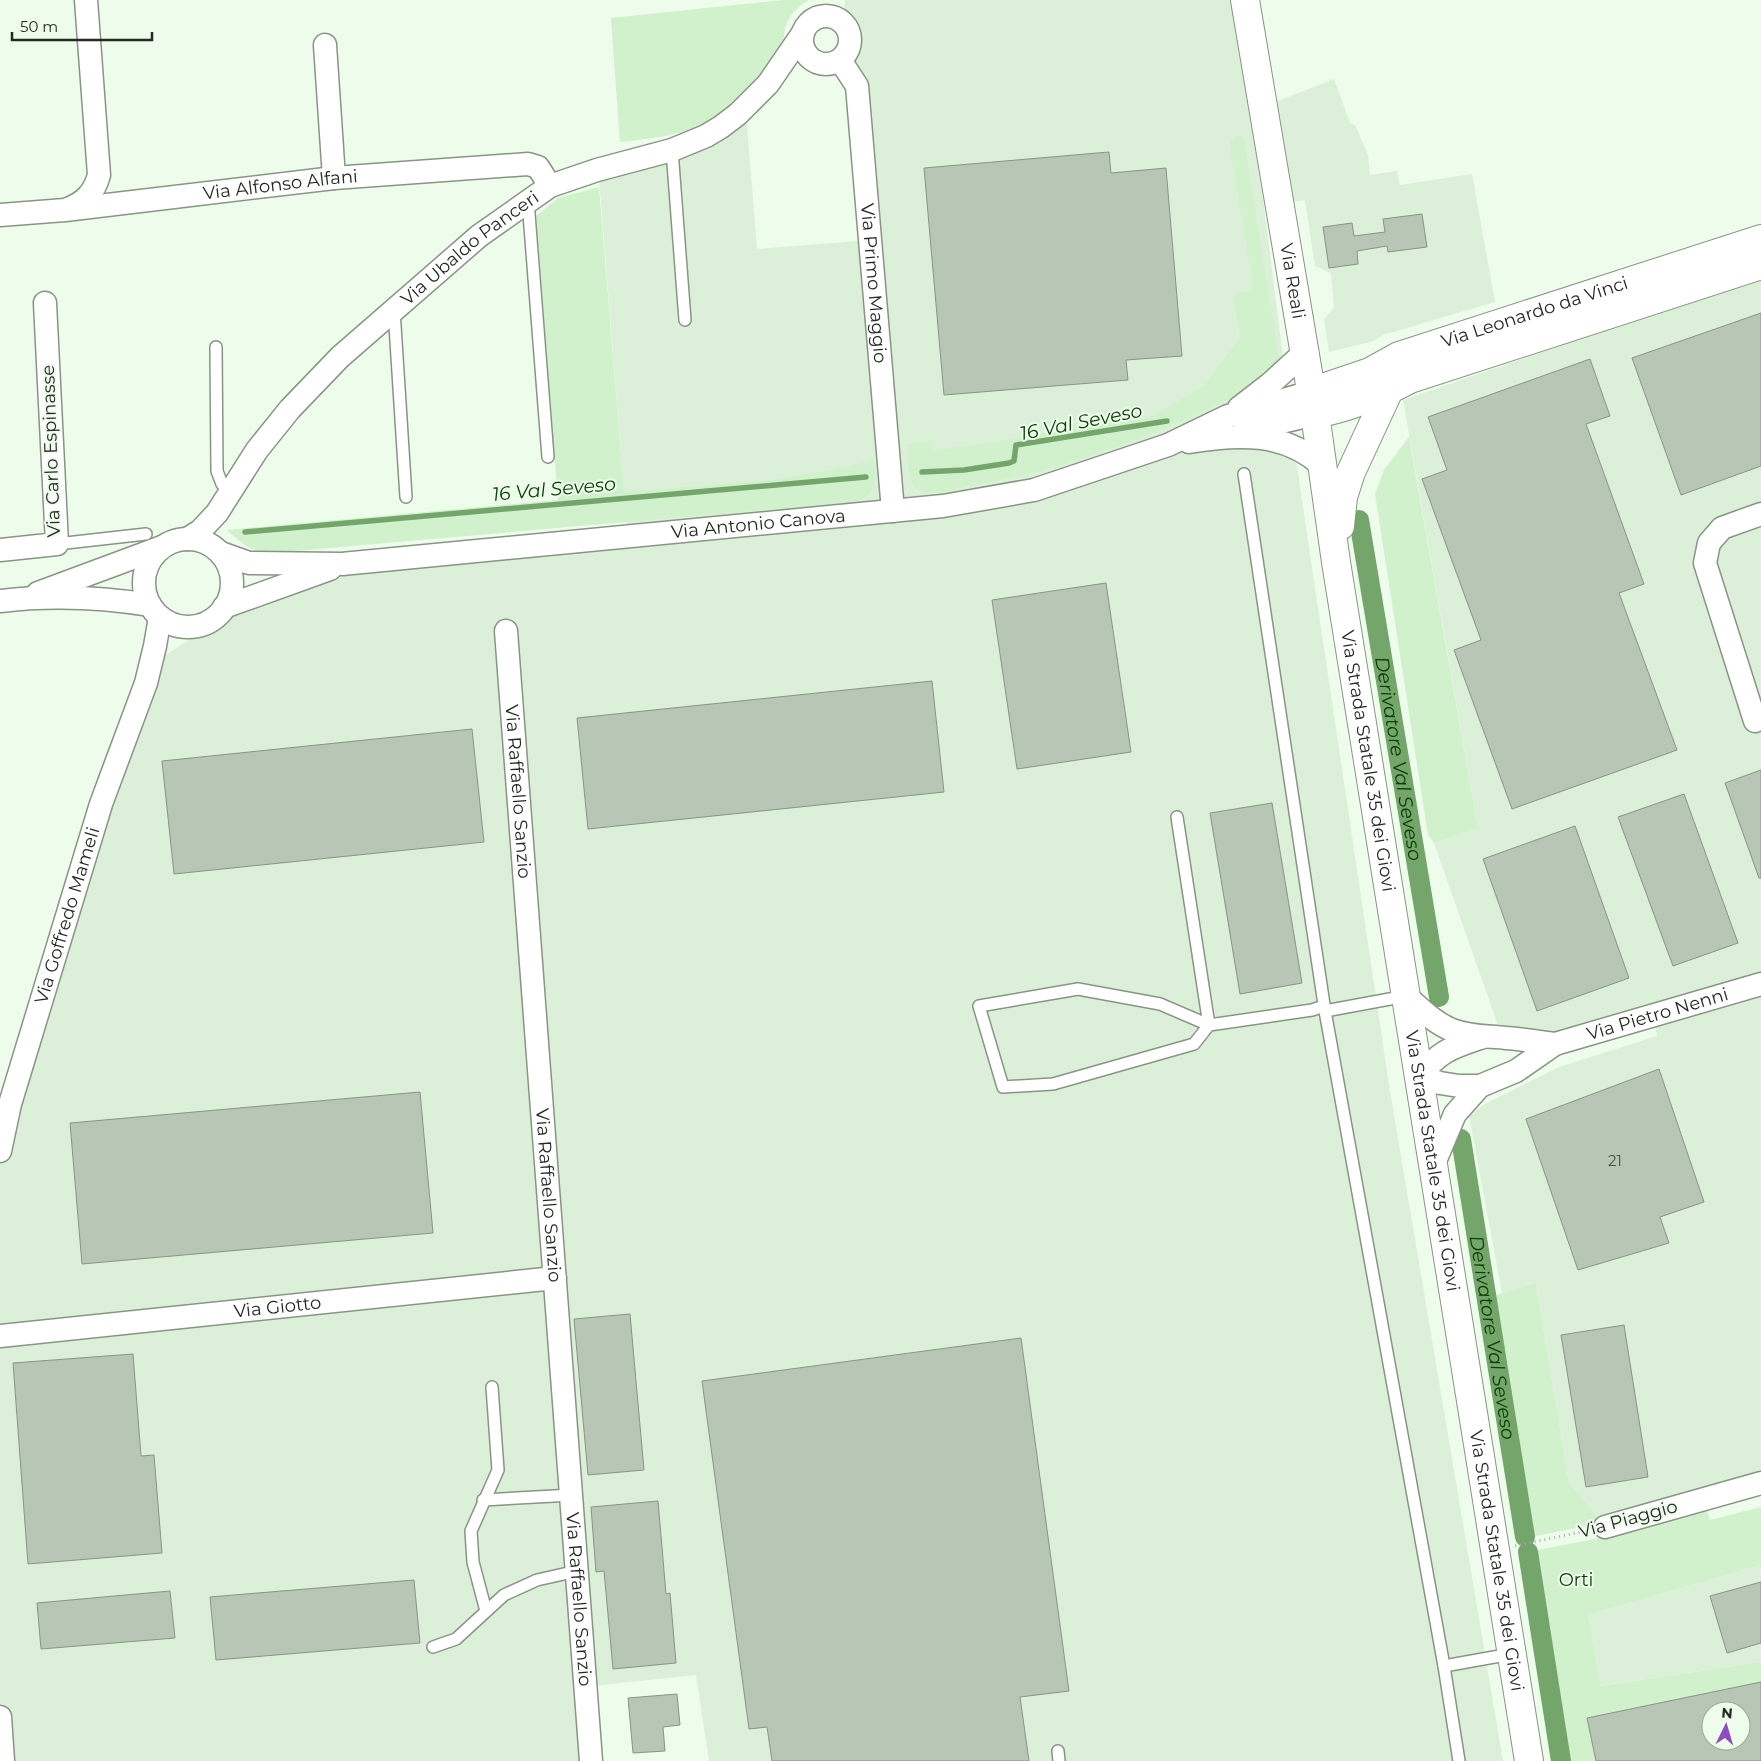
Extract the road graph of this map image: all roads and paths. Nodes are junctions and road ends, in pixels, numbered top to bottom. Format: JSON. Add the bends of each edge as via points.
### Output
{"nodes":[{"id":1,"x":86,"y":0,"type":"edge"},
{"id":2,"x":828,"y":0,"type":"edge"},
{"id":3,"x":841,"y":0,"type":"edge"},
{"id":4,"x":1245,"y":0,"type":"edge"},
{"id":5,"x":846,"y":26,"type":"junction"},
{"id":6,"x":807,"y":27,"type":"junction"},
{"id":7,"x":325,"y":45,"type":"dead end"},
{"id":8,"x":840,"y":60,"type":"junction"},
{"id":9,"x":672,"y":150,"type":"junction"},
{"id":10,"x":334,"y":178,"type":"junction"},
{"id":11,"x":550,"y":186,"type":"junction"},
{"id":12,"x":528,"y":201,"type":"junction"},
{"id":13,"x":65,"y":210,"type":"junction"},
{"id":14,"x":0,"y":215,"type":"edge"},
{"id":15,"x":1761,"y":239,"type":"edge"},
{"id":16,"x":1761,"y":265,"type":"edge"},
{"id":17,"x":45,"y":303,"type":"dead end"},
{"id":18,"x":394,"y":310,"type":"junction"},
{"id":19,"x":685,"y":320,"type":"dead end"},
{"id":20,"x":216,"y":347,"type":"dead end"},
{"id":21,"x":1304,"y":353,"type":"junction"},
{"id":22,"x":1389,"y":390,"type":"junction"},
{"id":23,"x":1313,"y":403,"type":"junction"},
{"id":24,"x":1228,"y":416,"type":"junction"},
{"id":25,"x":1214,"y":438,"type":"junction"},
{"id":26,"x":1168,"y":445,"type":"junction"},
{"id":27,"x":548,"y":457,"type":"dead end"},
{"id":28,"x":1322,"y":466,"type":"junction"},
{"id":29,"x":1244,"y":474,"type":"dead end"},
{"id":30,"x":230,"y":493,"type":"junction"},
{"id":31,"x":406,"y":497,"type":"dead end"},
{"id":32,"x":893,"y":511,"type":"junction"},
{"id":33,"x":1761,"y":514,"type":"edge"},
{"id":34,"x":187,"y":539,"type":"junction"},
{"id":35,"x":155,"y":540,"type":"junction"},
{"id":36,"x":57,"y":544,"type":"junction"},
{"id":37,"x":0,"y":550,"type":"edge"},
{"id":38,"x":221,"y":553,"type":"junction"},
{"id":39,"x":1336,"y":562,"type":"junction"},
{"id":40,"x":342,"y":564,"type":"junction"},
{"id":41,"x":25,"y":598,"type":"junction"},
{"id":42,"x":0,"y":601,"type":"edge"},
{"id":43,"x":224,"y":607,"type":"junction"},
{"id":44,"x":155,"y":611,"type":"junction"},
{"id":45,"x":192,"y":626,"type":"junction"},
{"id":46,"x":506,"y":631,"type":"dead end"},
{"id":47,"x":146,"y":683,"type":"junction"},
{"id":48,"x":1755,"y":721,"type":"dead end"},
{"id":49,"x":1177,"y":817,"type":"dead end"},
{"id":50,"x":1761,"y":984,"type":"edge"},
{"id":51,"x":1406,"y":996,"type":"junction"},
{"id":52,"x":1324,"y":1009,"type":"junction"},
{"id":53,"x":1210,"y":1025,"type":"junction"},
{"id":54,"x":1483,"y":1037,"type":"junction"},
{"id":55,"x":1555,"y":1044,"type":"junction"},
{"id":56,"x":1419,"y":1076,"type":"junction"},
{"id":57,"x":1480,"y":1086,"type":"junction"},
{"id":58,"x":0,"y":1151,"type":"edge"},
{"id":59,"x":1433,"y":1166,"type":"junction"},
{"id":60,"x":555,"y":1278,"type":"junction"},
{"id":61,"x":0,"y":1336,"type":"edge"},
{"id":62,"x":492,"y":1387,"type":"dead end"},
{"id":63,"x":1761,"y":1483,"type":"edge"},
{"id":64,"x":572,"y":1495,"type":"junction"},
{"id":65,"x":483,"y":1500,"type":"junction"},
{"id":66,"x":1605,"y":1527,"type":"joint"},
{"id":67,"x":1494,"y":1550,"type":"junction"},
{"id":68,"x":577,"y":1571,"type":"junction"},
{"id":69,"x":486,"y":1610,"type":"junction"},
{"id":70,"x":432,"y":1647,"type":"dead end"},
{"id":71,"x":1512,"y":1654,"type":"junction"},
{"id":72,"x":1444,"y":1666,"type":"junction"},
{"id":73,"x":0,"y":1717,"type":"edge"},
{"id":74,"x":3,"y":1761,"type":"edge"},
{"id":75,"x":591,"y":1761,"type":"edge"},
{"id":76,"x":1459,"y":1761,"type":"edge"},
{"id":77,"x":1529,"y":1761,"type":"edge"}],
"edges":[{"from":1,"to":13,"type":"street","via":[[98,175],[86,200]]},
{"from":2,"to":6,"type":"street","name":"Via Ubaldo Panceri"},
{"from":3,"to":5,"type":"street"},
{"from":4,"to":21,"type":"main road","name":"Via Reali"},
{"from":5,"to":6,"type":"street","via":[[833,17],[819,17]]},
{"from":5,"to":8,"type":"street","via":[[850,40],[846,54]]},
{"from":6,"to":8,"type":"street","via":[[803,47],[812,60],[826,64]]},
{"from":6,"to":9,"type":"street","name":"Via Ubaldo Panceri","via":[[768,84],[738,114],[706,136]]},
{"from":7,"to":10,"type":"street"},
{"from":8,"to":32,"type":"street","name":"Via Primo Maggio","via":[[857,86]]},
{"from":9,"to":11,"type":"street","name":"Via Ubaldo Panceri"},
{"from":9,"to":19,"type":"lane"},
{"from":10,"to":11,"type":"street","name":"Via Alfonso Alfani","via":[[528,164],[538,167]]},
{"from":10,"to":13,"type":"street","name":"Via Alfonso Alfani"},
{"from":11,"to":12,"type":"street","name":"Via Ubaldo Panceri"},
{"from":12,"to":18,"type":"street","name":"Via Ubaldo Panceri","via":[[478,236]]},
{"from":12,"to":27,"type":"lane"},
{"from":13,"to":14,"type":"street","name":"Via Alfonso Alfani"},
{"from":15,"to":23,"type":"main road","name":"Via Leonardo da Vinci","via":[[1398,356]]},
{"from":16,"to":22,"type":"main road","name":"Via Leonardo da Vinci","via":[[1419,376]]},
{"from":17,"to":36,"type":"street","name":"Via Carlo Espinasse"},
{"from":18,"to":30,"type":"street","name":"Via Ubaldo Panceri","via":[[340,357],[290,408],[257,450]]},
{"from":18,"to":31,"type":"lane"},
{"from":20,"to":30,"type":"lane","via":[[217,471]]},
{"from":21,"to":23,"type":"main road","name":"Via Reali"},
{"from":21,"to":24,"type":"street","name":"Via Antonio Canova"},
{"from":22,"to":23,"type":"main road","name":"Via Leonardo da Vinci","via":[[1337,410]]},
{"from":22,"to":39,"type":"main road","via":[[1351,472],[1344,497]]},
{"from":23,"to":24,"type":"street","name":"Via Antonio Canova"},
{"from":23,"to":25,"type":"street","name":"Via Antonio Canova"},
{"from":23,"to":28,"type":"main road","name":"Via Reali"},
{"from":24,"to":26,"type":"street","name":"Via Antonio Canova"},
{"from":25,"to":26,"type":"street","name":"Via Antonio Canova"},
{"from":25,"to":28,"type":"street","name":"Via Antonio Canova","via":[[1250,437],[1288,443],[1311,455]]},
{"from":26,"to":32,"type":"street","name":"Via Antonio Canova","via":[[1034,490]]},
{"from":28,"to":39,"type":"main road","name":"Via Reali"},
{"from":29,"to":52,"type":"lane"},
{"from":30,"to":34,"type":"street","name":"Via Ubaldo Panceri","via":[[209,523]]},
{"from":32,"to":40,"type":"street","name":"Via Antonio Canova"},
{"from":33,"to":48,"type":"street","via":[[1722,528],[1709,543],[1705,563]]},
{"from":34,"to":35,"type":"street"},
{"from":34,"to":38,"type":"street","via":[[200,540]]},
{"from":35,"to":36,"type":"lane"},
{"from":35,"to":41,"type":"street"},
{"from":35,"to":44,"type":"street","via":[[154,555],[144,579],[145,592]]},
{"from":36,"to":37,"type":"street","name":"Via Carlo Espinasse"},
{"from":38,"to":40,"type":"street","name":"Via Antonio Canova","via":[[249,563]]},
{"from":38,"to":43,"type":"street","via":[[232,580]]},
{"from":39,"to":51,"type":"main road","name":"Via Strada Statale 35 dei Giovi"},
{"from":40,"to":43,"type":"street","name":"Via Antonio Canova"},
{"from":41,"to":42,"type":"street"},
{"from":41,"to":44,"type":"street","via":[[116,599]]},
{"from":43,"to":45,"type":"street","via":[[216,617]]},
{"from":44,"to":45,"type":"street","via":[[170,623]]},
{"from":44,"to":47,"type":"street","via":[[155,646]]},
{"from":45,"to":47,"type":"street","via":[[171,646]]},
{"from":46,"to":60,"type":"street","name":"Via Raffaello Sanzio"},
{"from":47,"to":58,"type":"street","name":"Via Goffredo Mameli","via":[[101,804],[10,1104]]},
{"from":49,"to":53,"type":"lane"},
{"from":50,"to":55,"type":"street","name":"Via Pietro Nenni"},
{"from":51,"to":52,"type":"lane"},
{"from":51,"to":54,"type":"street","name":"Via Pietro Nenni","via":[[1440,1024],[1466,1035]]},
{"from":51,"to":56,"type":"main road","name":"Via Strada Statale 35 dei Giovi"},
{"from":52,"to":53,"type":"lane"},
{"from":52,"to":72,"type":"lane"},
{"from":53,"to":53,"type":"lane","via":[[1194,1044],[1053,1084],[1003,1087],[979,1006],[1078,989],[1160,1004]]},
{"from":54,"to":55,"type":"street","name":"Via Pietro Nenni"},
{"from":54,"to":56,"type":"street","name":"Via Pietro Nenni","via":[[1445,1051]]},
{"from":55,"to":57,"type":"street","name":"Via Pietro Nenni","via":[[1516,1071]]},
{"from":56,"to":57,"type":"street","name":"Via Pietro Nenni","via":[[1440,1083]]},
{"from":56,"to":59,"type":"main road","name":"Via Strada Statale 35 dei Giovi"},
{"from":57,"to":59,"type":"street","name":"Via Pietro Nenni","via":[[1455,1114]]},
{"from":59,"to":67,"type":"main road","name":"Via Strada Statale 35 dei Giovi"},
{"from":60,"to":61,"type":"street","name":"Via Giotto"},
{"from":60,"to":64,"type":"street","name":"Via Raffaello Sanzio"},
{"from":62,"to":65,"type":"lane","via":[[498,1470]]},
{"from":63,"to":66,"type":"street","name":"Via Piaggio"},
{"from":64,"to":65,"type":"lane"},
{"from":64,"to":68,"type":"street","name":"Via Raffaello Sanzio"},
{"from":65,"to":69,"type":"lane","via":[[470,1531],[473,1562]]},
{"from":66,"to":67,"type":"path","name":"Via Piaggio"},
{"from":67,"to":71,"type":"main road","name":"Via Strada Statale 35 dei Giovi"},
{"from":68,"to":69,"type":"lane","via":[[536,1580],[504,1595]]},
{"from":68,"to":75,"type":"street","name":"Via Raffaello Sanzio"},
{"from":69,"to":70,"type":"lane","via":[[456,1638]]},
{"from":71,"to":72,"type":"lane"},
{"from":71,"to":77,"type":"main road","name":"Via Strada Statale 35 dei Giovi"},
{"from":72,"to":76,"type":"lane"},
{"from":73,"to":74,"type":"street"}]}
